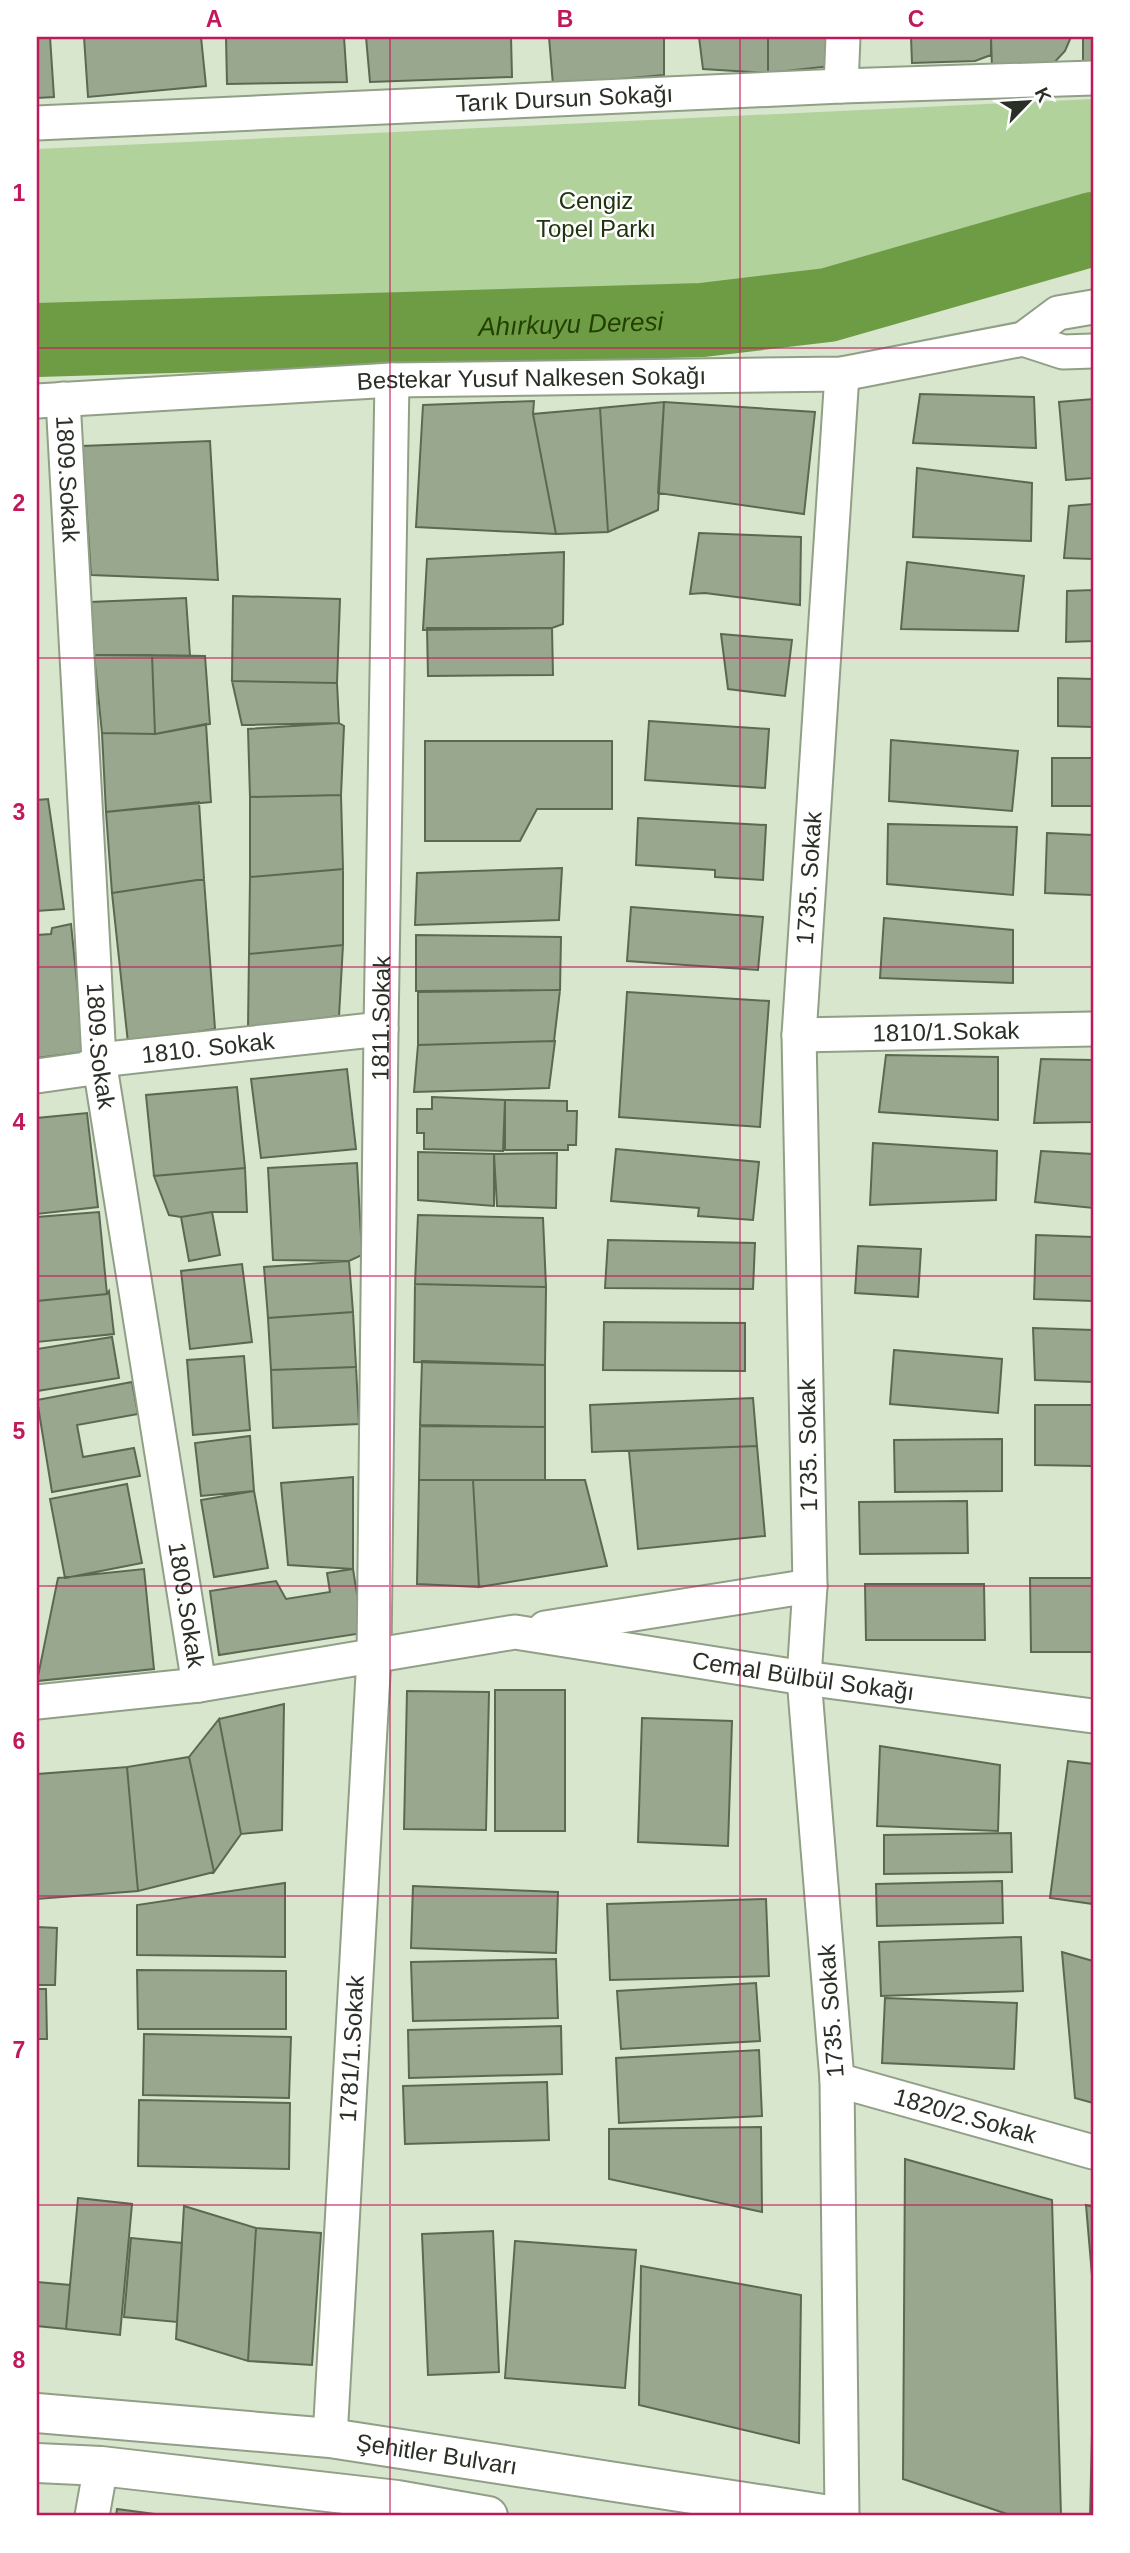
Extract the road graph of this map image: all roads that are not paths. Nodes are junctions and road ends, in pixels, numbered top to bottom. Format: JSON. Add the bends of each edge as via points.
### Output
{"nodes":[{"id":1,"x":843,"y":37,"type":"edge"},
{"id":2,"x":1093,"y":78,"type":"edge"},
{"id":3,"x":841,"y":86,"type":"junction"},
{"id":4,"x":37,"y":123,"type":"edge"},
{"id":5,"x":1093,"y":307,"type":"edge"},
{"id":6,"x":1023,"y":339,"type":"junction"},
{"id":7,"x":1093,"y":351,"type":"edge"},
{"id":8,"x":842,"y":374,"type":"junction"},
{"id":9,"x":392,"y":380,"type":"junction"},
{"id":10,"x":50,"y":400,"type":"edge"},
{"id":11,"x":381,"y":1029,"type":"junction"},
{"id":12,"x":1093,"y":1029,"type":"edge"},
{"id":13,"x":799,"y":1035,"type":"junction"},
{"id":14,"x":99,"y":1060,"type":"junction"},
{"id":15,"x":37,"y":1076,"type":"edge"},
{"id":16,"x":810,"y":1586,"type":"junction"},
{"id":17,"x":515,"y":1632,"type":"junction"},
{"id":18,"x":374,"y":1657,"type":"junction"},
{"id":19,"x":804,"y":1678,"type":"junction"},
{"id":20,"x":199,"y":1685,"type":"junction"},
{"id":21,"x":37,"y":1702,"type":"edge"},
{"id":22,"x":1093,"y":1716,"type":"edge"},
{"id":23,"x":837,"y":2080,"type":"junction"},
{"id":24,"x":1093,"y":2152,"type":"edge"},
{"id":25,"x":37,"y":2413,"type":"edge"},
{"id":26,"x":330,"y":2438,"type":"junction"},
{"id":27,"x":37,"y":2463,"type":"edge"},
{"id":28,"x":101,"y":2466,"type":"junction"},
{"id":29,"x":396,"y":2508,"type":"edge"},
{"id":30,"x":92,"y":2516,"type":"edge"},
{"id":31,"x":488,"y":2516,"type":"edge"},
{"id":32,"x":836,"y":2516,"type":"edge"},
{"id":33,"x":842,"y":2516,"type":"edge"}],
"edges":[{"from":1,"to":3,"type":"street"},
{"from":2,"to":3,"type":"street","name":"Tarık Dursun Sokağı"},
{"from":3,"to":4,"type":"street","name":"Tarık Dursun Sokağı"},
{"from":5,"to":6,"type":"street","via":[[1059,313]]},
{"from":6,"to":7,"type":"street","via":[[1063,352]]},
{"from":6,"to":8,"type":"street","name":"Bestekar Yusuf Nalkesen Sokağı"},
{"from":8,"to":9,"type":"street","name":"Bestekar Yusuf Nalkesen Sokağı"},
{"from":8,"to":13,"type":"street","name":"1735. Sokak"},
{"from":9,"to":10,"type":"street","name":"Bestekar Yusuf Nalkesen Sokağı"},
{"from":9,"to":11,"type":"street","name":"1811.Sokak"},
{"from":10,"to":14,"type":"street","name":"1809.Sokak"},
{"from":11,"to":14,"type":"street","name":"1810. Sokak"},
{"from":11,"to":18,"type":"street","name":"1811.Sokak"},
{"from":12,"to":13,"type":"street","name":"1810/1.Sokak"},
{"from":13,"to":16,"type":"street","name":"1735. Sokak"},
{"from":14,"to":15,"type":"street","name":"1810. Sokak","via":[[86,1069]]},
{"from":14,"to":20,"type":"street","name":"1809.Sokak"},
{"from":16,"to":17,"type":"street","name":"Cemal Bülbül Sokağı"},
{"from":16,"to":19,"type":"street","name":"1735. Sokak"},
{"from":17,"to":18,"type":"street","name":"Cemal Bülbül Sokağı"},
{"from":17,"to":19,"type":"street","name":"Cemal Bülbül Sokağı"},
{"from":18,"to":20,"type":"street","name":"Cemal Bülbül Sokağı"},
{"from":18,"to":26,"type":"street","name":"1781/1.Sokak"},
{"from":19,"to":22,"type":"street","name":"Cemal Bülbül Sokağı"},
{"from":19,"to":23,"type":"street","name":"1735. Sokak"},
{"from":20,"to":21,"type":"street","name":"Cemal Bülbül Sokağı"},
{"from":23,"to":24,"type":"street","name":"1820/2.Sokak"},
{"from":23,"to":33,"type":"street","name":"1735. Sokak"},
{"from":25,"to":26,"type":"street","name":"Şehitler Bulvarı"},
{"from":26,"to":32,"type":"street","name":"Şehitler Bulvarı"},
{"from":27,"to":28,"type":"street"},
{"from":28,"to":29,"type":"street"},
{"from":28,"to":30,"type":"street"},
{"from":29,"to":31,"type":"street"}]}
